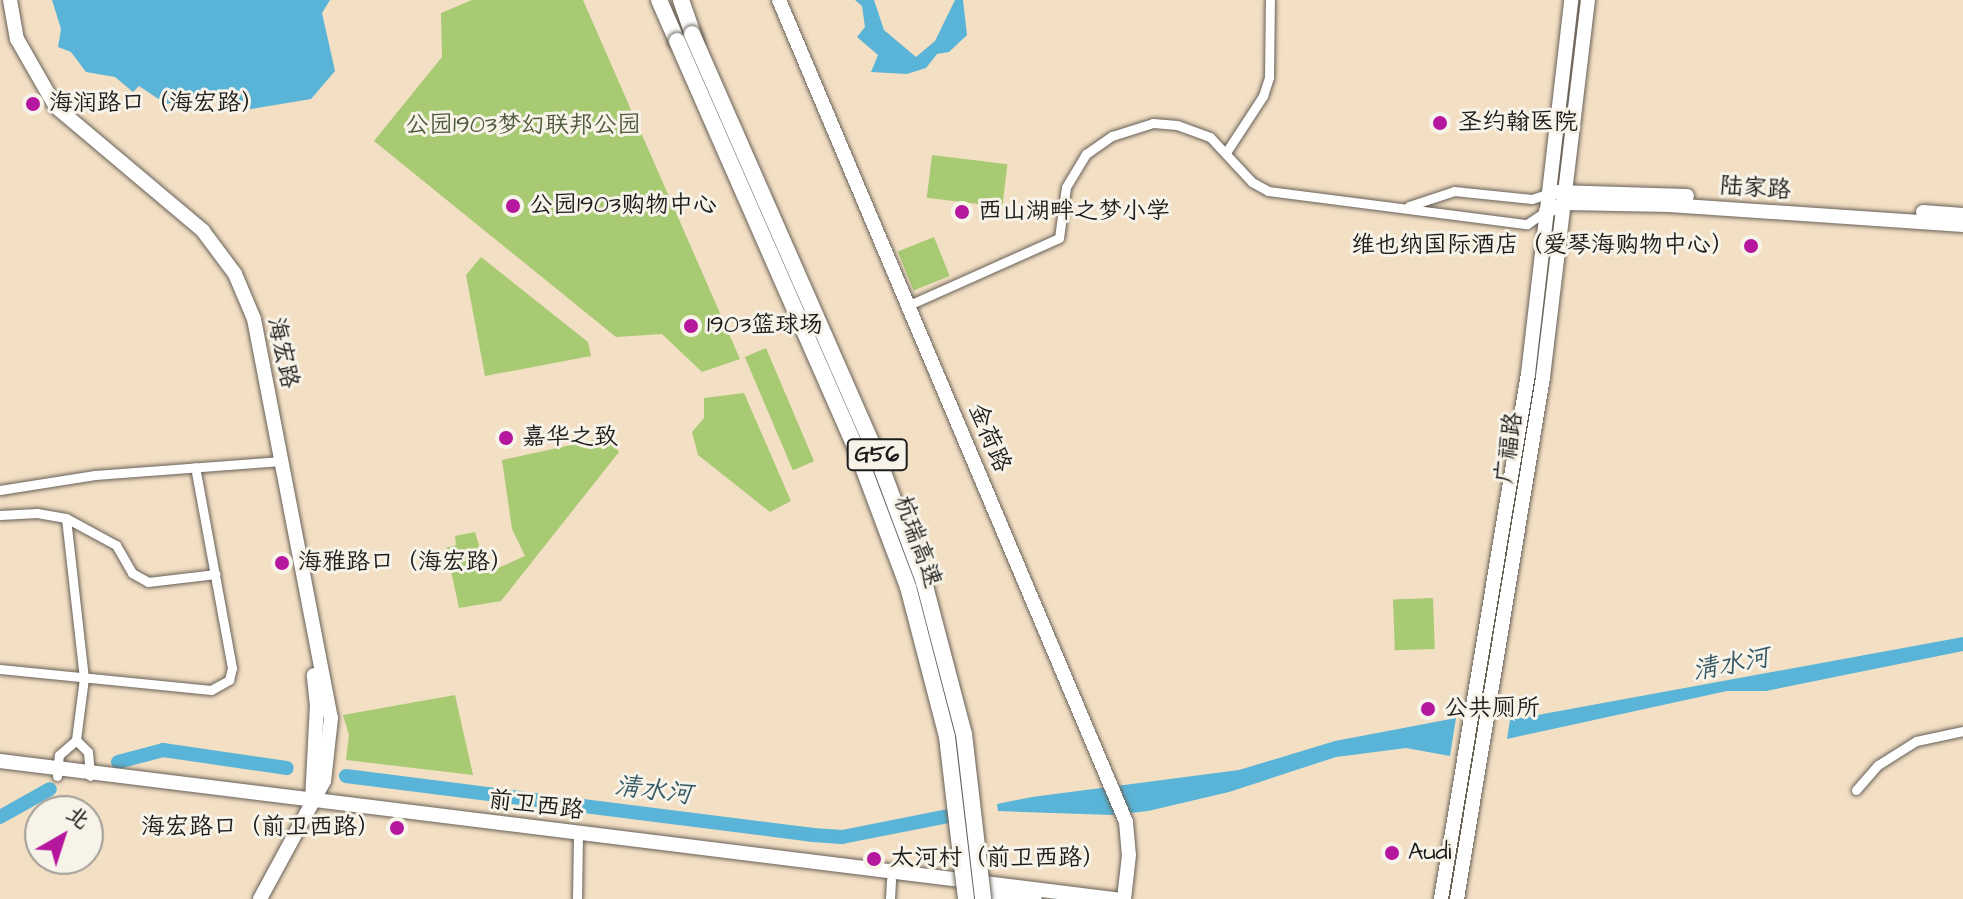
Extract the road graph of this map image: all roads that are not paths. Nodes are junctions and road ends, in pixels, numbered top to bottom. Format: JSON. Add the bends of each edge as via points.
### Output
{"nodes":[{"id":1,"x":2,"y":0,"type":"edge"},
{"id":2,"x":10,"y":0,"type":"edge"},
{"id":3,"x":659,"y":0,"type":"edge"},
{"id":4,"x":680,"y":0,"type":"edge"},
{"id":5,"x":779,"y":0,"type":"edge"},
{"id":6,"x":1270,"y":0,"type":"edge"},
{"id":7,"x":1571,"y":0,"type":"edge"},
{"id":8,"x":1588,"y":0,"type":"edge"},
{"id":9,"x":5,"y":18,"type":"edge"},
{"id":10,"x":690,"y":38,"type":"junction"},
{"id":11,"x":1227,"y":151,"type":"junction"},
{"id":12,"x":1549,"y":193,"type":"junction"},
{"id":13,"x":1566,"y":197,"type":"junction"},
{"id":14,"x":1409,"y":206,"type":"junction"},
{"id":15,"x":1546,"y":211,"type":"junction"},
{"id":16,"x":1963,"y":215,"type":"edge"},
{"id":17,"x":1963,"y":225,"type":"edge"},
{"id":18,"x":909,"y":305,"type":"junction"},
{"id":19,"x":277,"y":461,"type":"junction"},
{"id":20,"x":195,"y":467,"type":"junction"},
{"id":21,"x":0,"y":490,"type":"edge"},
{"id":22,"x":0,"y":515,"type":"edge"},
{"id":23,"x":66,"y":518,"type":"junction"},
{"id":24,"x":216,"y":574,"type":"junction"},
{"id":25,"x":0,"y":669,"type":"edge"},
{"id":26,"x":84,"y":678,"type":"junction"},
{"id":27,"x":1963,"y":731,"type":"edge"},
{"id":28,"x":76,"y":740,"type":"junction"},
{"id":29,"x":0,"y":761,"type":"edge"},
{"id":30,"x":0,"y":768,"type":"edge"},
{"id":31,"x":58,"y":772,"type":"junction"},
{"id":32,"x":90,"y":775,"type":"junction"},
{"id":33,"x":1856,"y":790,"type":"dead end"},
{"id":34,"x":311,"y":804,"type":"junction"},
{"id":35,"x":578,"y":838,"type":"junction"},
{"id":36,"x":891,"y":880,"type":"junction"},
{"id":37,"x":260,"y":899,"type":"edge"},
{"id":38,"x":577,"y":899,"type":"edge"},
{"id":39,"x":890,"y":899,"type":"edge"},
{"id":40,"x":966,"y":899,"type":"edge"},
{"id":41,"x":983,"y":899,"type":"edge"},
{"id":42,"x":1045,"y":899,"type":"edge"},
{"id":43,"x":1115,"y":899,"type":"edge"},
{"id":44,"x":1124,"y":899,"type":"edge"},
{"id":45,"x":1441,"y":899,"type":"edge"},
{"id":46,"x":1457,"y":899,"type":"edge"}],
"edges":[{"from":1,"to":9,"type":"main road","name":"海宏路"},
{"from":2,"to":9,"type":"main road","name":"海宏路"},
{"from":3,"to":10,"type":"highway","name":"杭瑞高速","number":"G56"},
{"from":4,"to":10,"type":"highway","name":"杭瑞高速","number":"G56"},
{"from":5,"to":18,"type":"main road","name":"金荷路"},
{"from":6,"to":11,"type":"street","via":[[1269,77],[1263,96]]},
{"from":7,"to":12,"type":"main road","name":"广福路"},
{"from":8,"to":13,"type":"main road","name":"广福路"},
{"from":9,"to":19,"type":"main road","name":"海宏路","via":[[23,74],[49,112],[197,237],[228,278],[245,321]]},
{"from":10,"to":40,"type":"highway","name":"杭瑞高速","number":"G56","bridge":true,"via":[[901,567],[945,726]]},
{"from":10,"to":41,"type":"highway","name":"杭瑞高速","number":"G56","bridge":true,"via":[[868,435],[918,561],[962,723]]},
{"from":11,"to":14,"type":"street","via":[[1252,182],[1268,191]]},
{"from":11,"to":18,"type":"street","via":[[1210,137],[1177,125],[1153,123],[1112,136],[1094,146],[1070,180],[1059,213],[1059,238]]},
{"from":12,"to":13,"type":"main road","name":"陆家路"},
{"from":12,"to":14,"type":"street","via":[[1532,199],[1454,191]]},
{"from":12,"to":15,"type":"main road","name":"广福路"},
{"from":13,"to":15,"type":"main road","name":"陆家路"},
{"from":13,"to":16,"type":"main road","name":"陆家路"},
{"from":13,"to":17,"type":"main road","name":"陆家路"},
{"from":13,"to":46,"type":"main road","name":"广福路","via":[[1511,593]]},
{"from":14,"to":15,"type":"street","via":[[1527,224]]},
{"from":15,"to":45,"type":"main road","name":"广福路","via":[[1496,589]]},
{"from":18,"to":44,"type":"main road","name":"金荷路","via":[[1126,822]]},
{"from":19,"to":20,"type":"street"},
{"from":19,"to":34,"type":"main road","name":"海宏路","via":[[315,681]]},
{"from":20,"to":21,"type":"street"},
{"from":20,"to":24,"type":"street"},
{"from":22,"to":23,"type":"street"},
{"from":23,"to":24,"type":"street","via":[[116,545],[132,573],[148,582]]},
{"from":23,"to":26,"type":"street"},
{"from":24,"to":26,"type":"street","via":[[232,668],[229,680],[211,690]]},
{"from":25,"to":26,"type":"street"},
{"from":26,"to":28,"type":"street"},
{"from":27,"to":33,"type":"street","via":[[1916,741],[1878,765]]},
{"from":28,"to":31,"type":"street","via":[[59,755]]},
{"from":28,"to":32,"type":"street","via":[[88,752]]},
{"from":29,"to":31,"type":"main road","name":"前卫西路"},
{"from":30,"to":31,"type":"main road","name":"前卫西路"},
{"from":31,"to":32,"type":"main road","name":"前卫西路"},
{"from":32,"to":34,"type":"main road","name":"前卫西路"},
{"from":34,"to":35,"type":"main road","name":"前卫西路"},
{"from":34,"to":37,"type":"main road","name":"海宏路"},
{"from":35,"to":36,"type":"main road","name":"前卫西路"},
{"from":35,"to":38,"type":"street"},
{"from":35,"to":43,"type":"main road","name":"前卫西路"},
{"from":36,"to":39,"type":"street"},
{"from":36,"to":42,"type":"main road","name":"前卫西路"}]}
